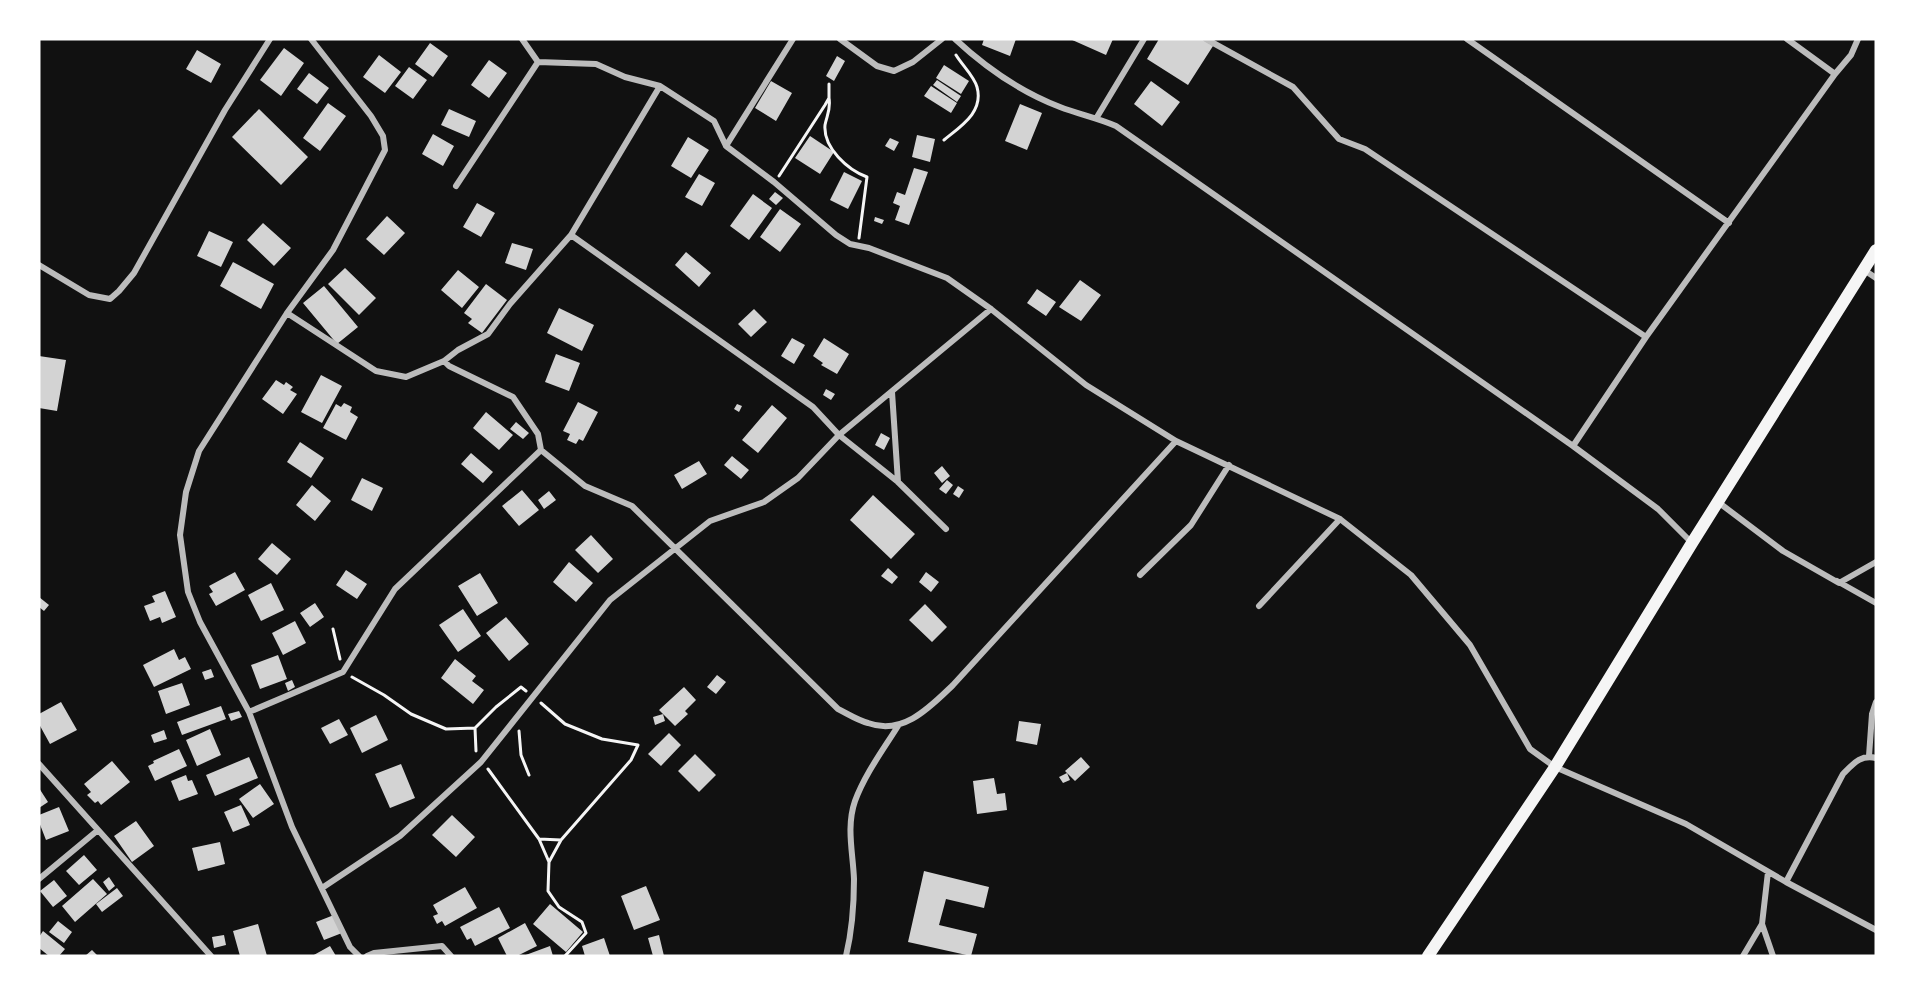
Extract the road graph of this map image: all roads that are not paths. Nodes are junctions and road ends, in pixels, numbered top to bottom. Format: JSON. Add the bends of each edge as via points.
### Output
{"nodes":[{"id":1,"x":270,"y":39,"type":"edge"},
{"id":2,"x":311,"y":39,"type":"edge"},
{"id":3,"x":522,"y":39,"type":"edge"},
{"id":4,"x":794,"y":39,"type":"edge"},
{"id":5,"x":840,"y":39,"type":"edge"},
{"id":6,"x":942,"y":39,"type":"edge"},
{"id":7,"x":955,"y":39,"type":"edge"},
{"id":8,"x":964,"y":39,"type":"edge"},
{"id":9,"x":1144,"y":39,"type":"edge"},
{"id":10,"x":1206,"y":39,"type":"edge"},
{"id":11,"x":1467,"y":39,"type":"edge"},
{"id":12,"x":1787,"y":39,"type":"edge"},
{"id":13,"x":1858,"y":39,"type":"edge"},
{"id":14,"x":965,"y":48,"type":"junction"},
{"id":15,"x":538,"y":62,"type":"junction"},
{"id":16,"x":1835,"y":74,"type":"junction"},
{"id":17,"x":660,"y":86,"type":"junction"},
{"id":18,"x":1097,"y":117,"type":"junction"},
{"id":19,"x":726,"y":146,"type":"junction"},
{"id":20,"x":456,"y":186,"type":"dead end"},
{"id":21,"x":1729,"y":223,"type":"junction"},
{"id":22,"x":571,"y":235,"type":"junction"},
{"id":23,"x":1876,"y":250,"type":"edge"},
{"id":24,"x":39,"y":265,"type":"edge"},
{"id":25,"x":1864,"y":270,"type":"junction"},
{"id":26,"x":1876,"y":278,"type":"edge"},
{"id":27,"x":991,"y":309,"type":"junction"},
{"id":28,"x":287,"y":313,"type":"junction"},
{"id":29,"x":1646,"y":337,"type":"junction"},
{"id":30,"x":444,"y":361,"type":"junction"},
{"id":31,"x":892,"y":392,"type":"junction"},
{"id":32,"x":839,"y":435,"type":"junction"},
{"id":33,"x":1176,"y":441,"type":"junction"},
{"id":34,"x":1573,"y":446,"type":"junction"},
{"id":35,"x":541,"y":450,"type":"junction"},
{"id":36,"x":1229,"y":465,"type":"junction"},
{"id":37,"x":898,"y":482,"type":"junction"},
{"id":38,"x":1718,"y":502,"type":"junction"},
{"id":39,"x":1340,"y":519,"type":"junction"},
{"id":40,"x":946,"y":529,"type":"dead end"},
{"id":41,"x":1692,"y":543,"type":"junction"},
{"id":42,"x":677,"y":549,"type":"junction"},
{"id":43,"x":1876,"y":562,"type":"edge"},
{"id":44,"x":1820,"y":572,"type":"junction"},
{"id":45,"x":1140,"y":574,"type":"dead end"},
{"id":46,"x":1876,"y":603,"type":"edge"},
{"id":47,"x":1259,"y":606,"type":"dead end"},
{"id":48,"x":1876,"y":702,"type":"edge"},
{"id":49,"x":249,"y":711,"type":"junction"},
{"id":50,"x":898,"y":726,"type":"junction"},
{"id":51,"x":1873,"y":757,"type":"edge"},
{"id":52,"x":39,"y":764,"type":"edge"},
{"id":53,"x":1555,"y":767,"type":"junction"},
{"id":54,"x":98,"y":830,"type":"junction"},
{"id":55,"x":1768,"y":872,"type":"junction"},
{"id":56,"x":39,"y":879,"type":"edge"},
{"id":57,"x":1786,"y":882,"type":"junction"},
{"id":58,"x":322,"y":888,"type":"junction"},
{"id":59,"x":1762,"y":924,"type":"junction"},
{"id":60,"x":1876,"y":930,"type":"edge"},
{"id":61,"x":211,"y":956,"type":"edge"},
{"id":62,"x":359,"y":956,"type":"edge"},
{"id":63,"x":367,"y":956,"type":"edge"},
{"id":64,"x":451,"y":956,"type":"edge"},
{"id":65,"x":846,"y":956,"type":"edge"},
{"id":66,"x":1428,"y":956,"type":"edge"},
{"id":67,"x":1743,"y":956,"type":"edge"},
{"id":68,"x":1773,"y":956,"type":"edge"}],
"edges":[{"from":1,"to":24,"type":"street","via":[[225,110],[134,273],[119,291],[110,299],[89,295]]},
{"from":2,"to":28,"type":"street","via":[[372,116],[383,136],[385,150],[333,250]]},
{"from":3,"to":15,"type":"street"},
{"from":4,"to":19,"type":"street"},
{"from":5,"to":6,"type":"street","via":[[877,66],[894,71],[913,62]]},
{"from":7,"to":14,"type":"street"},
{"from":8,"to":14,"type":"street"},
{"from":9,"to":18,"type":"street"},
{"from":10,"to":29,"type":"street","via":[[1293,87],[1339,139],[1365,149]]},
{"from":11,"to":21,"type":"street"},
{"from":12,"to":16,"type":"street"},
{"from":13,"to":16,"type":"street"},
{"from":14,"to":18,"type":"street","via":[[1021,89],[1061,107]]},
{"from":15,"to":17,"type":"street","via":[[596,64]]},
{"from":15,"to":20,"type":"street"},
{"from":16,"to":21,"type":"street"},
{"from":17,"to":19,"type":"street","via":[[714,121]]},
{"from":17,"to":22,"type":"street"},
{"from":18,"to":34,"type":"street","via":[[1116,126]]},
{"from":19,"to":27,"type":"street","via":[[850,244],[947,278]]},
{"from":21,"to":29,"type":"street"},
{"from":22,"to":30,"type":"street","via":[[488,334]]},
{"from":22,"to":32,"type":"street","via":[[813,407]]},
{"from":23,"to":25,"type":"main road"},
{"from":25,"to":26,"type":"street"},
{"from":25,"to":38,"type":"main road"},
{"from":27,"to":31,"type":"street"},
{"from":27,"to":33,"type":"street","via":[[1086,385]]},
{"from":28,"to":30,"type":"street","via":[[375,371],[406,377]]},
{"from":28,"to":49,"type":"street","via":[[199,451],[186,492],[180,535],[188,592],[200,622]]},
{"from":29,"to":34,"type":"street"},
{"from":30,"to":35,"type":"street","via":[[513,397],[538,434]]},
{"from":31,"to":32,"type":"street"},
{"from":31,"to":37,"type":"street"},
{"from":32,"to":37,"type":"street"},
{"from":32,"to":42,"type":"street","via":[[798,478],[764,502],[711,521]]},
{"from":33,"to":36,"type":"street"},
{"from":33,"to":50,"type":"street","via":[[953,685],[925,712]]},
{"from":34,"to":41,"type":"street","via":[[1658,509]]},
{"from":35,"to":42,"type":"street","via":[[585,486],[632,506]]},
{"from":35,"to":49,"type":"street","via":[[395,589],[343,672]]},
{"from":36,"to":39,"type":"street"},
{"from":36,"to":45,"type":"street","via":[[1191,525]]},
{"from":37,"to":40,"type":"street"},
{"from":38,"to":41,"type":"main road"},
{"from":38,"to":44,"type":"street","via":[[1784,551]]},
{"from":39,"to":47,"type":"street"},
{"from":39,"to":53,"type":"street","via":[[1411,575],[1470,645],[1530,748]]},
{"from":41,"to":53,"type":"main road"},
{"from":42,"to":50,"type":"street","via":[[838,709],[869,724]]},
{"from":42,"to":58,"type":"street","via":[[610,600],[481,762],[400,836]]},
{"from":43,"to":44,"type":"street","via":[[1839,583]]},
{"from":44,"to":46,"type":"street"},
{"from":48,"to":51,"type":"street","via":[[1872,714]]},
{"from":49,"to":58,"type":"street","via":[[292,827]]},
{"from":50,"to":65,"type":"street","via":[[854,803],[849,845],[854,878],[853,912]]},
{"from":51,"to":57,"type":"street","via":[[1857,759],[1843,774]]},
{"from":52,"to":54,"type":"street"},
{"from":53,"to":55,"type":"street","via":[[1686,824]]},
{"from":53,"to":66,"type":"main road"},
{"from":54,"to":56,"type":"street"},
{"from":54,"to":61,"type":"street"},
{"from":55,"to":57,"type":"street"},
{"from":55,"to":59,"type":"street"},
{"from":57,"to":60,"type":"street"},
{"from":58,"to":62,"type":"street","via":[[350,946]]},
{"from":59,"to":67,"type":"street"},
{"from":59,"to":68,"type":"street"},
{"from":63,"to":64,"type":"street","via":[[374,952],[442,946]]}]}
